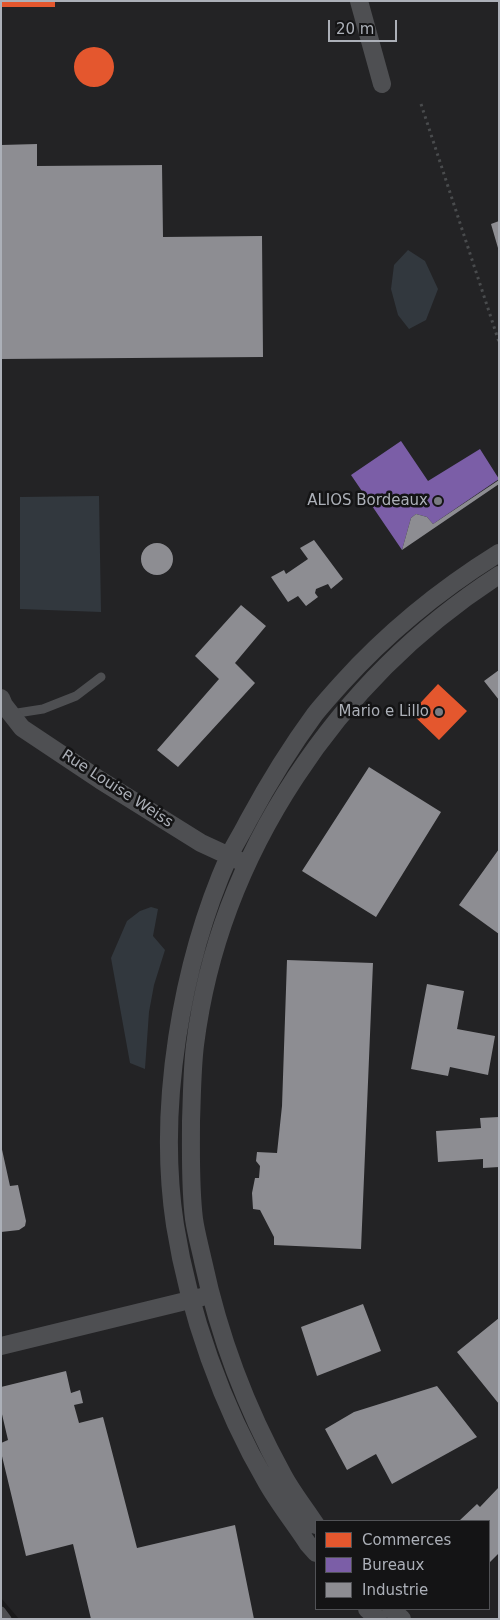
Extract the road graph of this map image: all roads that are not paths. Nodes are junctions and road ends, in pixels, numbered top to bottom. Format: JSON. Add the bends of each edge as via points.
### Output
{"nodes":[{"id":1,"x":359,"y":1,"type":"edge"},
{"id":2,"x":382,"y":84,"type":"dead end"},
{"id":3,"x":499,"y":553,"type":"edge"},
{"id":4,"x":499,"y":575,"type":"edge"},
{"id":5,"x":100,"y":676,"type":"dead end"},
{"id":6,"x":1,"y":698,"type":"edge"},
{"id":7,"x":11,"y":714,"type":"junction"},
{"id":8,"x":230,"y":856,"type":"junction"},
{"id":9,"x":247,"y":864,"type":"junction"},
{"id":10,"x":210,"y":1295,"type":"junction"},
{"id":11,"x":191,"y":1299,"type":"junction"},
{"id":12,"x":1,"y":1346,"type":"edge"},
{"id":13,"x":315,"y":1523,"type":"edge"},
{"id":14,"x":315,"y":1552,"type":"edge"},
{"id":15,"x":368,"y":1610,"type":"edge"},
{"id":16,"x":392,"y":1610,"type":"edge"},
{"id":17,"x":1,"y":1611,"type":"edge"},
{"id":18,"x":7,"y":1619,"type":"edge"},
{"id":19,"x":378,"y":1619,"type":"edge"},
{"id":20,"x":402,"y":1619,"type":"edge"}],
"edges":[{"from":1,"to":2,"type":"street"},
{"from":3,"to":8,"type":"street","via":[[459,579],[395,631],[322,705],[271,779]]},
{"from":4,"to":9,"type":"street","via":[[468,595],[409,644],[330,727],[286,791]]},
{"from":5,"to":7,"type":"lane","via":[[76,696],[43,709]]},
{"from":6,"to":7,"type":"street","name":"Rue Louise Weiss"},
{"from":7,"to":8,"type":"street","name":"Rue Louise Weiss","via":[[22,728],[100,780],[201,843]]},
{"from":8,"to":9,"type":"street","name":"Rue Louise Weiss"},
{"from":8,"to":11,"type":"street","via":[[203,925],[175,1044],[170,1160],[175,1225]]},
{"from":9,"to":10,"type":"street","via":[[221,932],[195,1045],[190,1161],[194,1220]]},
{"from":10,"to":11,"type":"street"},
{"from":10,"to":13,"type":"street","via":[[232,1363],[258,1425],[284,1477]]},
{"from":11,"to":12,"type":"street"},
{"from":11,"to":14,"type":"street","via":[[216,1376],[240,1433],[268,1484]]},
{"from":15,"to":19,"type":"street"},
{"from":16,"to":20,"type":"street"},
{"from":17,"to":18,"type":"lane"}]}
